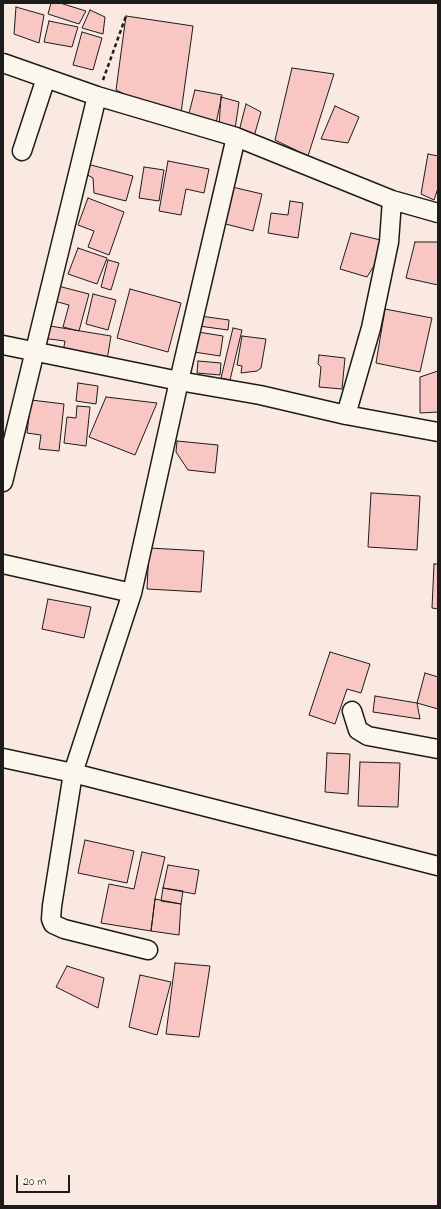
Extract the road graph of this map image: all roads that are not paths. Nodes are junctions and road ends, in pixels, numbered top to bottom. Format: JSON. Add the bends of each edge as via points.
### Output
{"nodes":[{"id":1,"x":3,"y":63,"type":"edge"},
{"id":2,"x":46,"y":78,"type":"junction"},
{"id":3,"x":97,"y":96,"type":"junction"},
{"id":4,"x":236,"y":137,"type":"junction"},
{"id":5,"x":22,"y":151,"type":"dead end"},
{"id":6,"x":392,"y":200,"type":"junction"},
{"id":7,"x":438,"y":213,"type":"edge"},
{"id":8,"x":3,"y":345,"type":"edge"},
{"id":9,"x":36,"y":352,"type":"junction"},
{"id":10,"x":179,"y":381,"type":"junction"},
{"id":11,"x":346,"y":415,"type":"junction"},
{"id":12,"x":438,"y":432,"type":"edge"},
{"id":13,"x":3,"y":482,"type":"edge"},
{"id":14,"x":3,"y":564,"type":"edge"},
{"id":15,"x":132,"y":593,"type":"junction"},
{"id":16,"x":352,"y":710,"type":"dead end"},
{"id":17,"x":438,"y":749,"type":"edge"},
{"id":18,"x":3,"y":758,"type":"edge"},
{"id":19,"x":73,"y":773,"type":"junction"},
{"id":20,"x":438,"y":866,"type":"edge"},
{"id":21,"x":148,"y":950,"type":"dead end"}],
"edges":[{"from":1,"to":2,"type":"street"},
{"from":2,"to":3,"type":"street"},
{"from":2,"to":5,"type":"street"},
{"from":3,"to":4,"type":"street"},
{"from":3,"to":9,"type":"street"},
{"from":4,"to":6,"type":"street"},
{"from":4,"to":10,"type":"street"},
{"from":6,"to":7,"type":"street"},
{"from":6,"to":11,"type":"street","via":[[388,242],[371,328]]},
{"from":8,"to":9,"type":"street"},
{"from":9,"to":10,"type":"street"},
{"from":9,"to":13,"type":"street"},
{"from":10,"to":11,"type":"street","via":[[260,395]]},
{"from":10,"to":15,"type":"street"},
{"from":11,"to":12,"type":"street"},
{"from":14,"to":15,"type":"street"},
{"from":15,"to":19,"type":"street"},
{"from":16,"to":17,"type":"street","via":[[358,730],[368,736]]},
{"from":18,"to":19,"type":"street"},
{"from":19,"to":20,"type":"street"},
{"from":19,"to":21,"type":"street","via":[[52,906],[53,924],[73,932]]}]}
